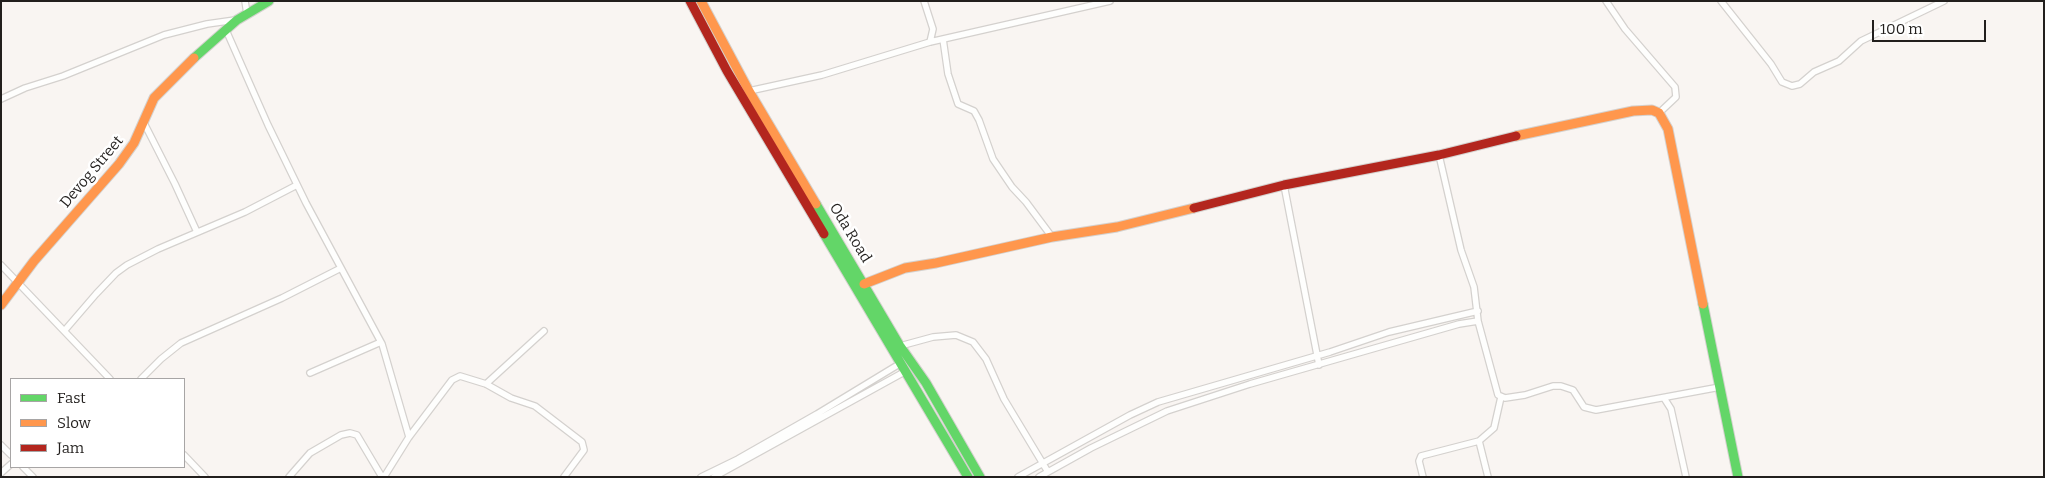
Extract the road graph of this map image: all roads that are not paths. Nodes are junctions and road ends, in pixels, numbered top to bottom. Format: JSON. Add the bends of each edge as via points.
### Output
{"nodes":[{"id":1,"x":245,"y":1,"type":"edge"},
{"id":2,"x":270,"y":1,"type":"edge"},
{"id":3,"x":690,"y":1,"type":"edge"},
{"id":4,"x":701,"y":1,"type":"edge"},
{"id":5,"x":924,"y":1,"type":"edge"},
{"id":6,"x":1110,"y":1,"type":"edge"},
{"id":7,"x":1606,"y":1,"type":"edge"},
{"id":8,"x":1722,"y":1,"type":"edge"},
{"id":9,"x":1944,"y":1,"type":"edge"},
{"id":10,"x":247,"y":14,"type":"junction"},
{"id":11,"x":237,"y":20,"type":"junction"},
{"id":12,"x":226,"y":30,"type":"junction"},
{"id":13,"x":943,"y":39,"type":"junction"},
{"id":14,"x":930,"y":42,"type":"junction"},
{"id":15,"x":749,"y":91,"type":"junction"},
{"id":16,"x":1,"y":99,"type":"edge"},
{"id":17,"x":1659,"y":113,"type":"junction"},
{"id":18,"x":144,"y":121,"type":"junction"},
{"id":19,"x":1439,"y":155,"type":"junction"},
{"id":20,"x":297,"y":185,"type":"junction"},
{"id":21,"x":1284,"y":185,"type":"junction"},
{"id":22,"x":197,"y":232,"type":"junction"},
{"id":23,"x":1052,"y":237,"type":"junction"},
{"id":24,"x":1,"y":265,"type":"edge"},
{"id":25,"x":341,"y":268,"type":"junction"},
{"id":26,"x":18,"y":283,"type":"junction"},
{"id":27,"x":864,"y":284,"type":"junction"},
{"id":28,"x":1,"y":305,"type":"edge"},
{"id":29,"x":1478,"y":311,"type":"junction"},
{"id":30,"x":1478,"y":321,"type":"junction"},
{"id":31,"x":65,"y":330,"type":"junction"},
{"id":32,"x":544,"y":332,"type":"dead end"},
{"id":33,"x":381,"y":342,"type":"junction"},
{"id":34,"x":900,"y":346,"type":"junction"},
{"id":35,"x":1316,"y":356,"type":"junction"},
{"id":36,"x":1319,"y":365,"type":"junction"},
{"id":37,"x":903,"y":367,"type":"junction"},
{"id":38,"x":310,"y":373,"type":"dead end"},
{"id":39,"x":109,"y":378,"type":"edge"},
{"id":40,"x":142,"y":378,"type":"edge"},
{"id":41,"x":486,"y":384,"type":"junction"},
{"id":42,"x":1720,"y":387,"type":"junction"},
{"id":43,"x":1170,"y":398,"type":"junction"},
{"id":44,"x":1501,"y":398,"type":"junction"},
{"id":45,"x":1664,"y":398,"type":"junction"},
{"id":46,"x":941,"y":409,"type":"junction"},
{"id":47,"x":1173,"y":409,"type":"junction"},
{"id":48,"x":932,"y":414,"type":"junction"},
{"id":49,"x":797,"y":428,"type":"junction"},
{"id":50,"x":409,"y":437,"type":"junction"},
{"id":51,"x":1479,"y":441,"type":"junction"},
{"id":52,"x":1,"y":445,"type":"edge"},
{"id":53,"x":10,"y":454,"type":"edge"},
{"id":54,"x":185,"y":456,"type":"edge"},
{"id":55,"x":1044,"y":463,"type":"junction"},
{"id":56,"x":24,"y":468,"type":"edge"},
{"id":57,"x":724,"y":468,"type":"junction"},
{"id":58,"x":1048,"y":472,"type":"junction"},
{"id":59,"x":1041,"y":476,"type":"edge"},
{"id":60,"x":33,"y":477,"type":"edge"},
{"id":61,"x":205,"y":477,"type":"edge"},
{"id":62,"x":289,"y":477,"type":"edge"},
{"id":63,"x":383,"y":477,"type":"edge"},
{"id":64,"x":564,"y":477,"type":"edge"},
{"id":65,"x":701,"y":477,"type":"edge"},
{"id":66,"x":714,"y":477,"type":"edge"},
{"id":67,"x":968,"y":477,"type":"edge"},
{"id":68,"x":980,"y":477,"type":"edge"},
{"id":69,"x":1018,"y":477,"type":"edge"},
{"id":70,"x":1423,"y":477,"type":"edge"},
{"id":71,"x":1488,"y":477,"type":"edge"},
{"id":72,"x":1686,"y":477,"type":"edge"},
{"id":73,"x":1738,"y":477,"type":"edge"}],
"edges":[{"from":1,"to":10,"type":"street"},
{"from":2,"to":10,"type":"street","name":"Devog Street"},
{"from":3,"to":37,"type":"street","name":"Oda Road","via":[[727,72]]},
{"from":4,"to":15,"type":"street","name":"Oda Road"},
{"from":5,"to":14,"type":"street","via":[[933,29]]},
{"from":6,"to":13,"type":"street"},
{"from":7,"to":17,"type":"street","via":[[1625,29],[1675,87],[1676,97]]},
{"from":8,"to":9,"type":"street","via":[[1780,80],[1792,86],[1839,61],[1861,41]]},
{"from":10,"to":11,"type":"street","name":"Devog Street"},
{"from":11,"to":12,"type":"street","name":"Devog Street"},
{"from":11,"to":16,"type":"street","via":[[164,35]]},
{"from":12,"to":18,"type":"street","name":"Devog Street","via":[[154,98]]},
{"from":12,"to":20,"type":"street"},
{"from":13,"to":14,"type":"street"},
{"from":13,"to":23,"type":"street","via":[[948,74],[958,104],[974,111],[993,159]]},
{"from":14,"to":15,"type":"street","via":[[822,75]]},
{"from":15,"to":27,"type":"street","name":"Oda Road"},
{"from":17,"to":19,"type":"street","via":[[1646,109],[1634,111]]},
{"from":17,"to":42,"type":"street","via":[[1668,129]]},
{"from":18,"to":22,"type":"street"},
{"from":18,"to":26,"type":"street","name":"Devog Street","via":[[119,164]]},
{"from":19,"to":21,"type":"street"},
{"from":19,"to":29,"type":"street"},
{"from":20,"to":22,"type":"street"},
{"from":20,"to":25,"type":"street"},
{"from":21,"to":23,"type":"street","via":[[1117,227]]},
{"from":21,"to":35,"type":"street"},
{"from":22,"to":31,"type":"street","via":[[116,273]]},
{"from":23,"to":27,"type":"street","via":[[905,268]]},
{"from":24,"to":26,"type":"street"},
{"from":25,"to":33,"type":"street"},
{"from":25,"to":40,"type":"street","via":[[181,343]]},
{"from":26,"to":28,"type":"street","name":"Devog Street"},
{"from":26,"to":31,"type":"street"},
{"from":27,"to":34,"type":"street","name":"Oda Road"},
{"from":29,"to":30,"type":"street"},
{"from":29,"to":35,"type":"street","via":[[1389,332]]},
{"from":30,"to":36,"type":"street"},
{"from":30,"to":44,"type":"street","via":[[1496,392]]},
{"from":31,"to":39,"type":"street"},
{"from":32,"to":41,"type":"street"},
{"from":33,"to":38,"type":"street"},
{"from":33,"to":50,"type":"street"},
{"from":34,"to":46,"type":"street","name":"Oda Road"},
{"from":34,"to":55,"type":"street","via":[[956,335],[973,342],[986,359],[1004,399]]},
{"from":35,"to":36,"type":"street"},
{"from":35,"to":43,"type":"street"},
{"from":36,"to":47,"type":"street"},
{"from":37,"to":48,"type":"street","name":"Oda Road"},
{"from":37,"to":49,"type":"street"},
{"from":37,"to":49,"type":"street"},
{"from":41,"to":50,"type":"street","via":[[460,376],[452,380]]},
{"from":41,"to":64,"type":"street","via":[[511,398],[535,406],[582,442],[584,450]]},
{"from":42,"to":45,"type":"street"},
{"from":42,"to":73,"type":"street"},
{"from":43,"to":47,"type":"street"},
{"from":43,"to":55,"type":"street","via":[[1130,415]]},
{"from":44,"to":45,"type":"street","via":[[1525,395],[1557,385],[1573,390],[1584,407],[1596,410]]},
{"from":44,"to":51,"type":"street","via":[[1494,428]]},
{"from":45,"to":72,"type":"street","via":[[1671,409]]},
{"from":46,"to":48,"type":"street"},
{"from":46,"to":68,"type":"street","name":"Oda Road"},
{"from":47,"to":58,"type":"street"},
{"from":48,"to":67,"type":"street","name":"Oda Road"},
{"from":49,"to":57,"type":"street"},
{"from":50,"to":63,"type":"street"},
{"from":51,"to":70,"type":"street","via":[[1421,456]]},
{"from":51,"to":71,"type":"street"},
{"from":52,"to":53,"type":"street"},
{"from":54,"to":61,"type":"street"},
{"from":55,"to":58,"type":"street"},
{"from":55,"to":69,"type":"street"},
{"from":56,"to":60,"type":"street"},
{"from":57,"to":65,"type":"street"},
{"from":57,"to":66,"type":"street"},
{"from":58,"to":59,"type":"street"},
{"from":62,"to":63,"type":"street","via":[[310,453],[341,435],[350,434],[357,435]]}]}
